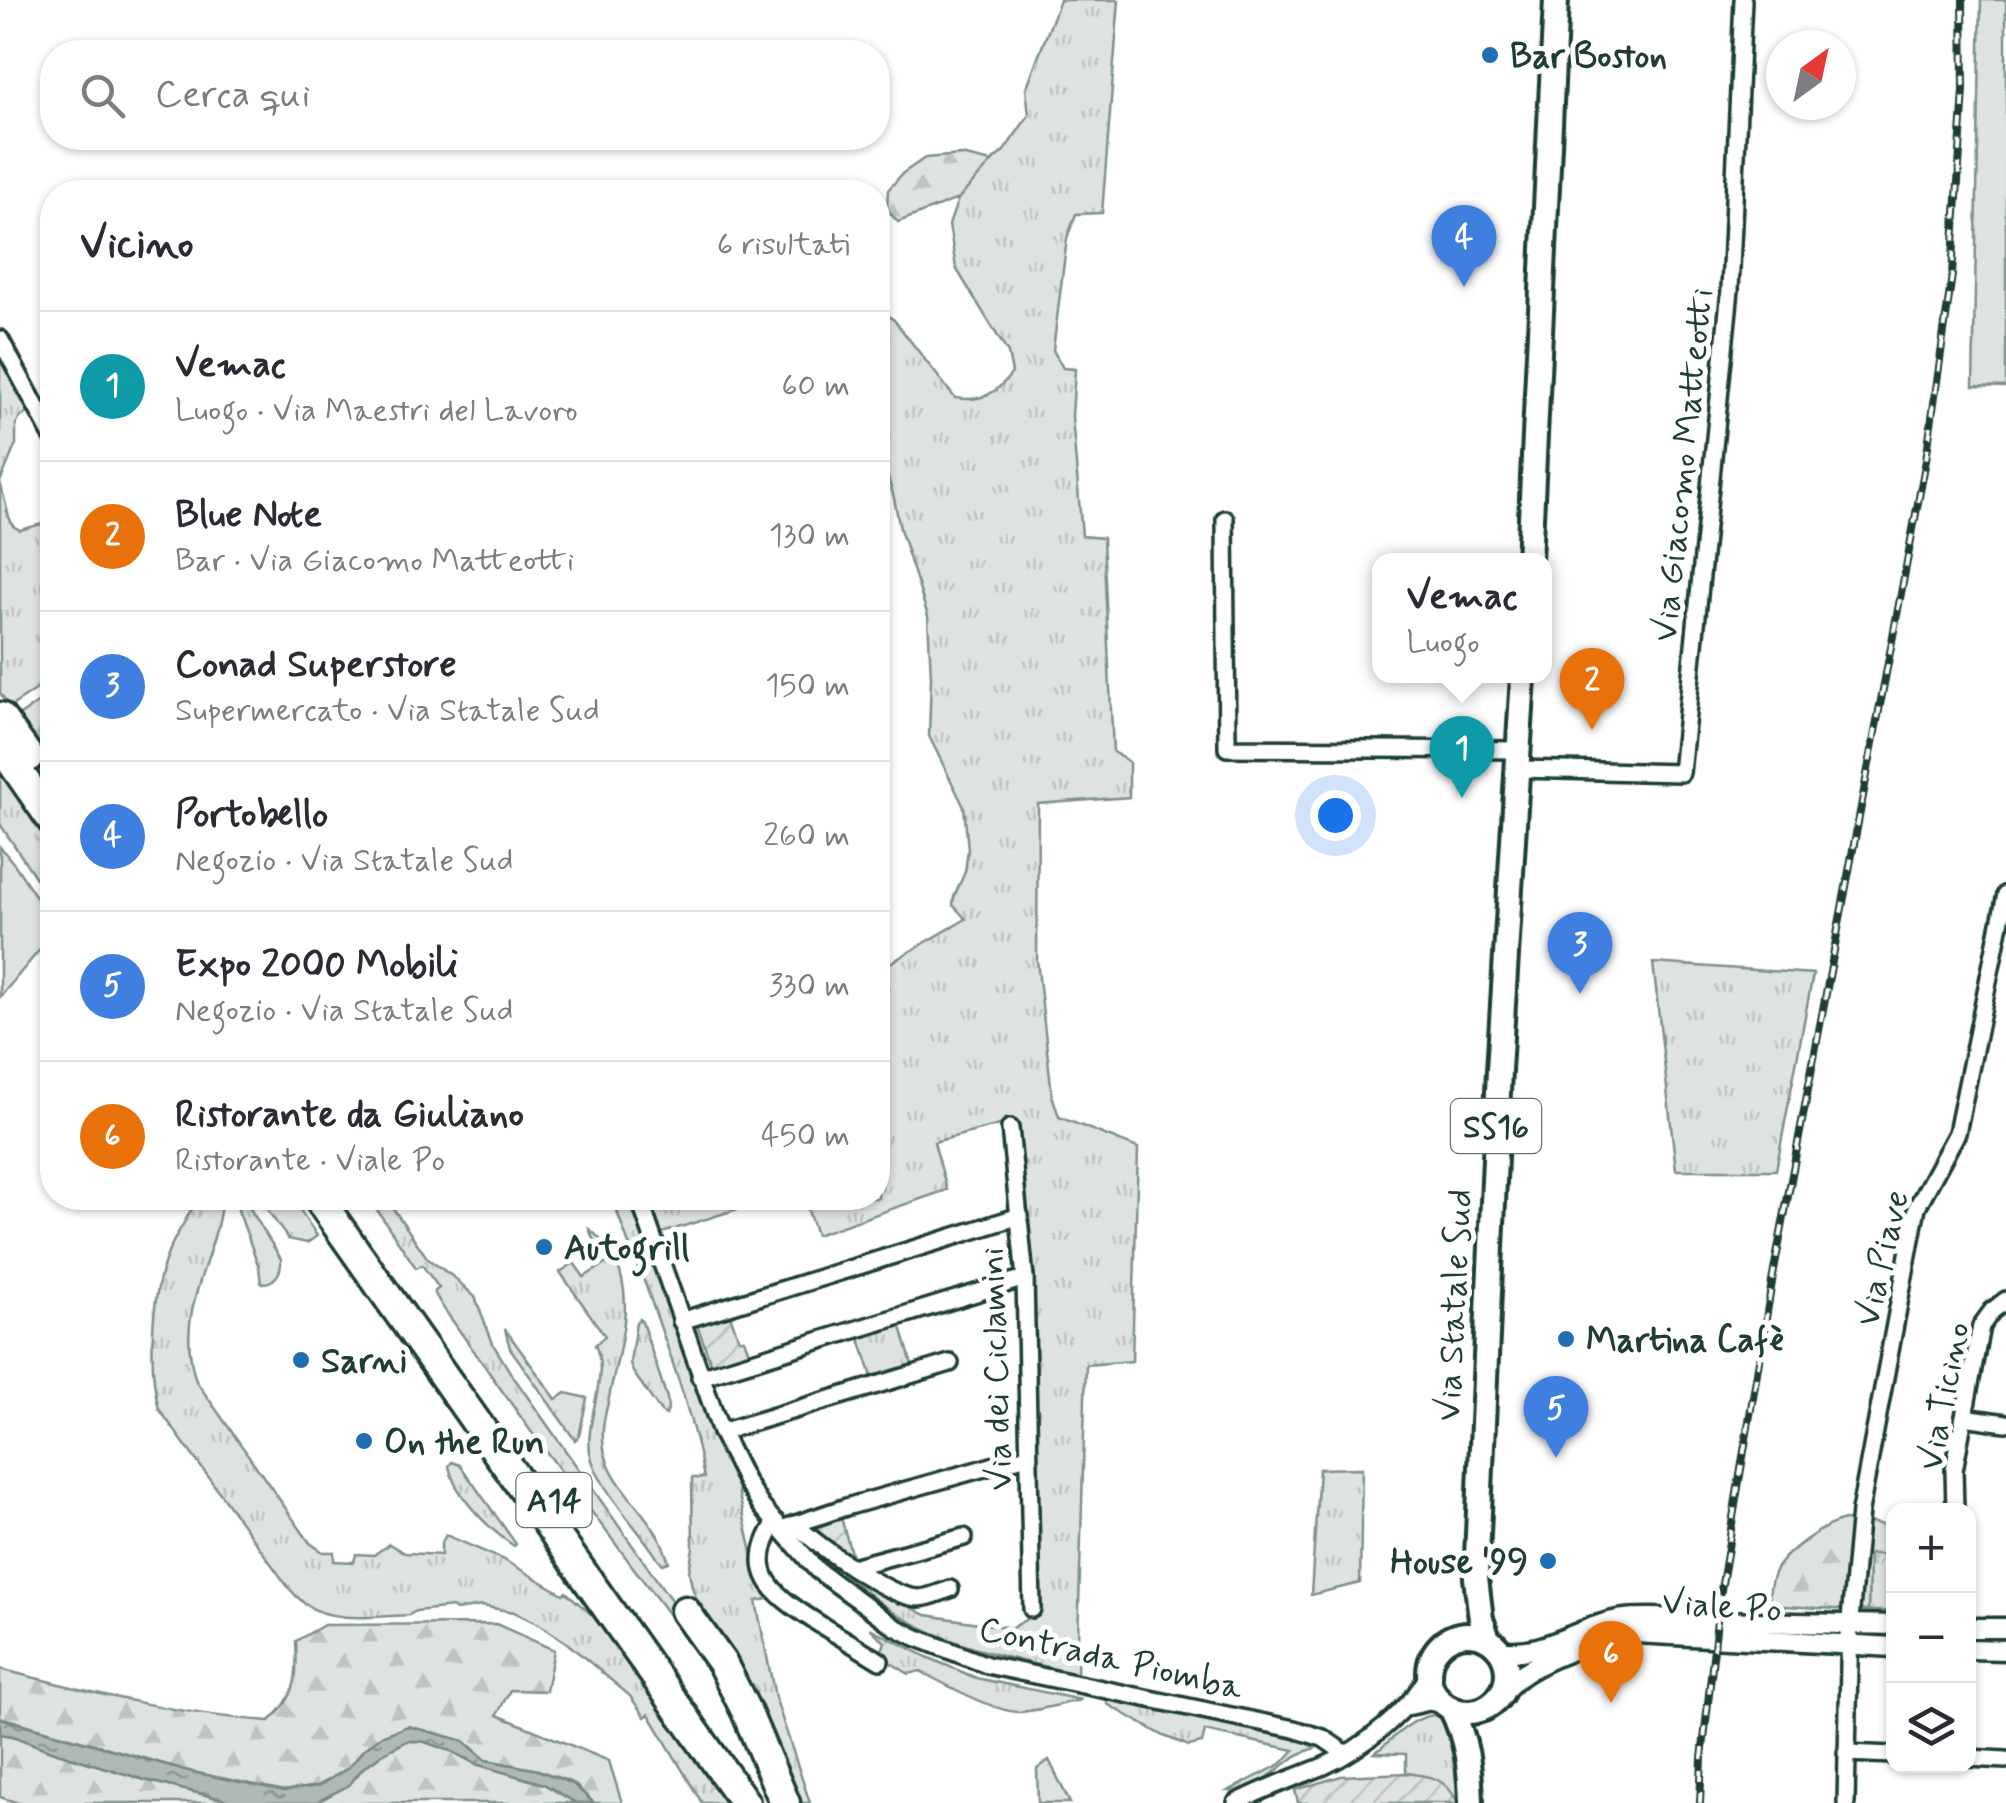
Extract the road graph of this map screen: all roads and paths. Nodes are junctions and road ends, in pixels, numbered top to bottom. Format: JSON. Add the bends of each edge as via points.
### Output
{"nodes":[{"id":1,"x":1556,"y":0,"type":"edge"},
{"id":2,"x":1743,"y":0,"type":"edge"},
{"id":3,"x":0,"y":339,"type":"edge"},
{"id":4,"x":40,"y":414,"type":"edge"},
{"id":5,"x":1225,"y":519,"type":"dead end"},
{"id":6,"x":1529,"y":553,"type":"edge"},
{"id":7,"x":1524,"y":683,"type":"edge"},
{"id":8,"x":0,"y":716,"type":"edge"},
{"id":9,"x":0,"y":745,"type":"edge"},
{"id":10,"x":1519,"y":760,"type":"junction"},
{"id":11,"x":40,"y":784,"type":"edge"},
{"id":12,"x":40,"y":794,"type":"edge"},
{"id":13,"x":2006,"y":894,"type":"edge"},
{"id":14,"x":1010,"y":1128,"type":"dead end"},
{"id":15,"x":326,"y":1210,"type":"edge"},
{"id":16,"x":349,"y":1210,"type":"edge"},
{"id":17,"x":643,"y":1210,"type":"edge"},
{"id":18,"x":1020,"y":1216,"type":"junction"},
{"id":19,"x":1025,"y":1278,"type":"junction"},
{"id":20,"x":2006,"y":1300,"type":"edge"},
{"id":21,"x":681,"y":1321,"type":"junction"},
{"id":22,"x":950,"y":1363,"type":"dead end"},
{"id":23,"x":700,"y":1377,"type":"junction"},
{"id":24,"x":1964,"y":1417,"type":"junction"},
{"id":25,"x":2006,"y":1423,"type":"edge"},
{"id":26,"x":721,"y":1432,"type":"junction"},
{"id":27,"x":1028,"y":1456,"type":"junction"},
{"id":28,"x":1955,"y":1503,"type":"edge"},
{"id":29,"x":784,"y":1525,"type":"junction"},
{"id":30,"x":964,"y":1537,"type":"dead end"},
{"id":31,"x":852,"y":1568,"type":"junction"},
{"id":32,"x":1476,"y":1578,"type":"junction"},
{"id":33,"x":950,"y":1589,"type":"dead end"},
{"id":34,"x":584,"y":1604,"type":"dead end"},
{"id":35,"x":1032,"y":1609,"type":"dead end"},
{"id":36,"x":686,"y":1611,"type":"dead end"},
{"id":37,"x":1850,"y":1624,"type":"junction"},
{"id":38,"x":1886,"y":1625,"type":"edge"},
{"id":39,"x":1976,"y":1628,"type":"edge"},
{"id":40,"x":2006,"y":1628,"type":"edge"},
{"id":41,"x":1442,"y":1644,"type":"junction"},
{"id":42,"x":1494,"y":1644,"type":"junction"},
{"id":43,"x":1850,"y":1645,"type":"junction"},
{"id":44,"x":1886,"y":1646,"type":"edge"},
{"id":45,"x":1976,"y":1649,"type":"edge"},
{"id":46,"x":2006,"y":1650,"type":"edge"},
{"id":47,"x":880,"y":1661,"type":"dead end"},
{"id":48,"x":1429,"y":1672,"type":"junction"},
{"id":49,"x":1495,"y":1700,"type":"junction"},
{"id":50,"x":1448,"y":1707,"type":"junction"},
{"id":51,"x":1404,"y":1709,"type":"junction"},
{"id":52,"x":1846,"y":1753,"type":"junction"},
{"id":53,"x":1346,"y":1754,"type":"junction"},
{"id":54,"x":1886,"y":1755,"type":"edge"},
{"id":55,"x":1976,"y":1758,"type":"edge"},
{"id":56,"x":1469,"y":1760,"type":"junction"},
{"id":57,"x":2006,"y":1760,"type":"edge"},
{"id":58,"x":718,"y":1766,"type":"junction"},
{"id":59,"x":745,"y":1803,"type":"edge"},
{"id":60,"x":768,"y":1803,"type":"edge"},
{"id":61,"x":785,"y":1803,"type":"edge"},
{"id":62,"x":1236,"y":1803,"type":"edge"},
{"id":63,"x":1472,"y":1803,"type":"edge"},
{"id":64,"x":1846,"y":1803,"type":"edge"}],
"edges":[{"from":1,"to":6,"type":"main road"},
{"from":2,"to":10,"type":"street","name":"Via Giacomo Matteotti","via":[[1730,290],[1681,773]]},
{"from":3,"to":4,"type":"street"},
{"from":5,"to":10,"type":"street","via":[[1227,748]]},
{"from":7,"to":10,"type":"main road","name":"Via Statale Sud","number":"SS16"},
{"from":8,"to":11,"type":"highway"},
{"from":9,"to":12,"type":"highway"},
{"from":10,"to":32,"type":"main road","name":"Via Statale Sud","number":"SS16"},
{"from":13,"to":37,"type":"street","name":"Via Piave","via":[[1957,1133],[1917,1207],[1860,1511]]},
{"from":14,"to":18,"type":"street","name":"Via dei Ciclamini"},
{"from":15,"to":58,"type":"highway","number":"A14"},
{"from":16,"to":60,"type":"highway","number":"A14"},
{"from":17,"to":21,"type":"street","name":"Contrada Piomba"},
{"from":18,"to":19,"type":"street","name":"Via dei Ciclamini"},
{"from":18,"to":21,"type":"street"},
{"from":19,"to":23,"type":"street"},
{"from":19,"to":27,"type":"street","name":"Via dei Ciclamini"},
{"from":20,"to":24,"type":"street","name":"Via Ticino","via":[[1981,1326]]},
{"from":21,"to":23,"type":"street","name":"Contrada Piomba"},
{"from":22,"to":26,"type":"street"},
{"from":23,"to":26,"type":"street","name":"Contrada Piomba"},
{"from":24,"to":25,"type":"street"},
{"from":24,"to":28,"type":"street","name":"Via Ticino"},
{"from":26,"to":29,"type":"street","name":"Contrada Piomba","via":[[746,1482]]},
{"from":27,"to":29,"type":"street"},
{"from":27,"to":35,"type":"street","name":"Via dei Ciclamini"},
{"from":29,"to":31,"type":"street"},
{"from":29,"to":47,"type":"street","via":[[768,1535],[762,1550],[768,1585]]},
{"from":29,"to":53,"type":"street","name":"Contrada Piomba","via":[[817,1570],[916,1637],[987,1665],[1294,1729]]},
{"from":30,"to":31,"type":"street"},
{"from":31,"to":33,"type":"street","via":[[919,1598]]},
{"from":32,"to":41,"type":"main road","number":"SS16","via":[[1460,1623]]},
{"from":32,"to":42,"type":"main road","number":"SS16","via":[[1481,1619]]},
{"from":34,"to":58,"type":"highway","via":[[698,1754]]},
{"from":36,"to":61,"type":"highway","via":[[722,1664]]},
{"from":37,"to":38,"type":"street","name":"Viale Po"},
{"from":37,"to":42,"type":"street","name":"Viale Po","via":[[1640,1618],[1589,1627],[1526,1652]]},
{"from":37,"to":43,"type":"street","name":"Via Piave"},
{"from":39,"to":40,"type":"street"},
{"from":41,"to":42,"type":"main road","via":[[1469,1634]]},
{"from":41,"to":48,"type":"main road","number":"SS16"},
{"from":42,"to":49,"type":"main road","number":"SS16","via":[[1507,1671]]},
{"from":43,"to":44,"type":"street","name":"Viale Po"},
{"from":43,"to":49,"type":"street","name":"Viale Po","via":[[1624,1634],[1550,1660]]},
{"from":43,"to":52,"type":"street","name":"Via Piave"},
{"from":45,"to":46,"type":"street"},
{"from":48,"to":50,"type":"main road","number":"SS16","via":[[1433,1691]]},
{"from":48,"to":51,"type":"street"},
{"from":49,"to":50,"type":"main road","via":[[1470,1712]]},
{"from":49,"to":56,"type":"main road","number":"SS16","via":[[1474,1734]]},
{"from":50,"to":51,"type":"street","via":[[1430,1702]]},
{"from":50,"to":56,"type":"main road","number":"SS16"},
{"from":51,"to":53,"type":"street"},
{"from":52,"to":54,"type":"street"},
{"from":52,"to":64,"type":"street","name":"Via Piave"},
{"from":53,"to":62,"type":"street"},
{"from":55,"to":57,"type":"street"},
{"from":56,"to":63,"type":"main road","number":"SS16"},
{"from":58,"to":59,"type":"highway","number":"A14"}]}
